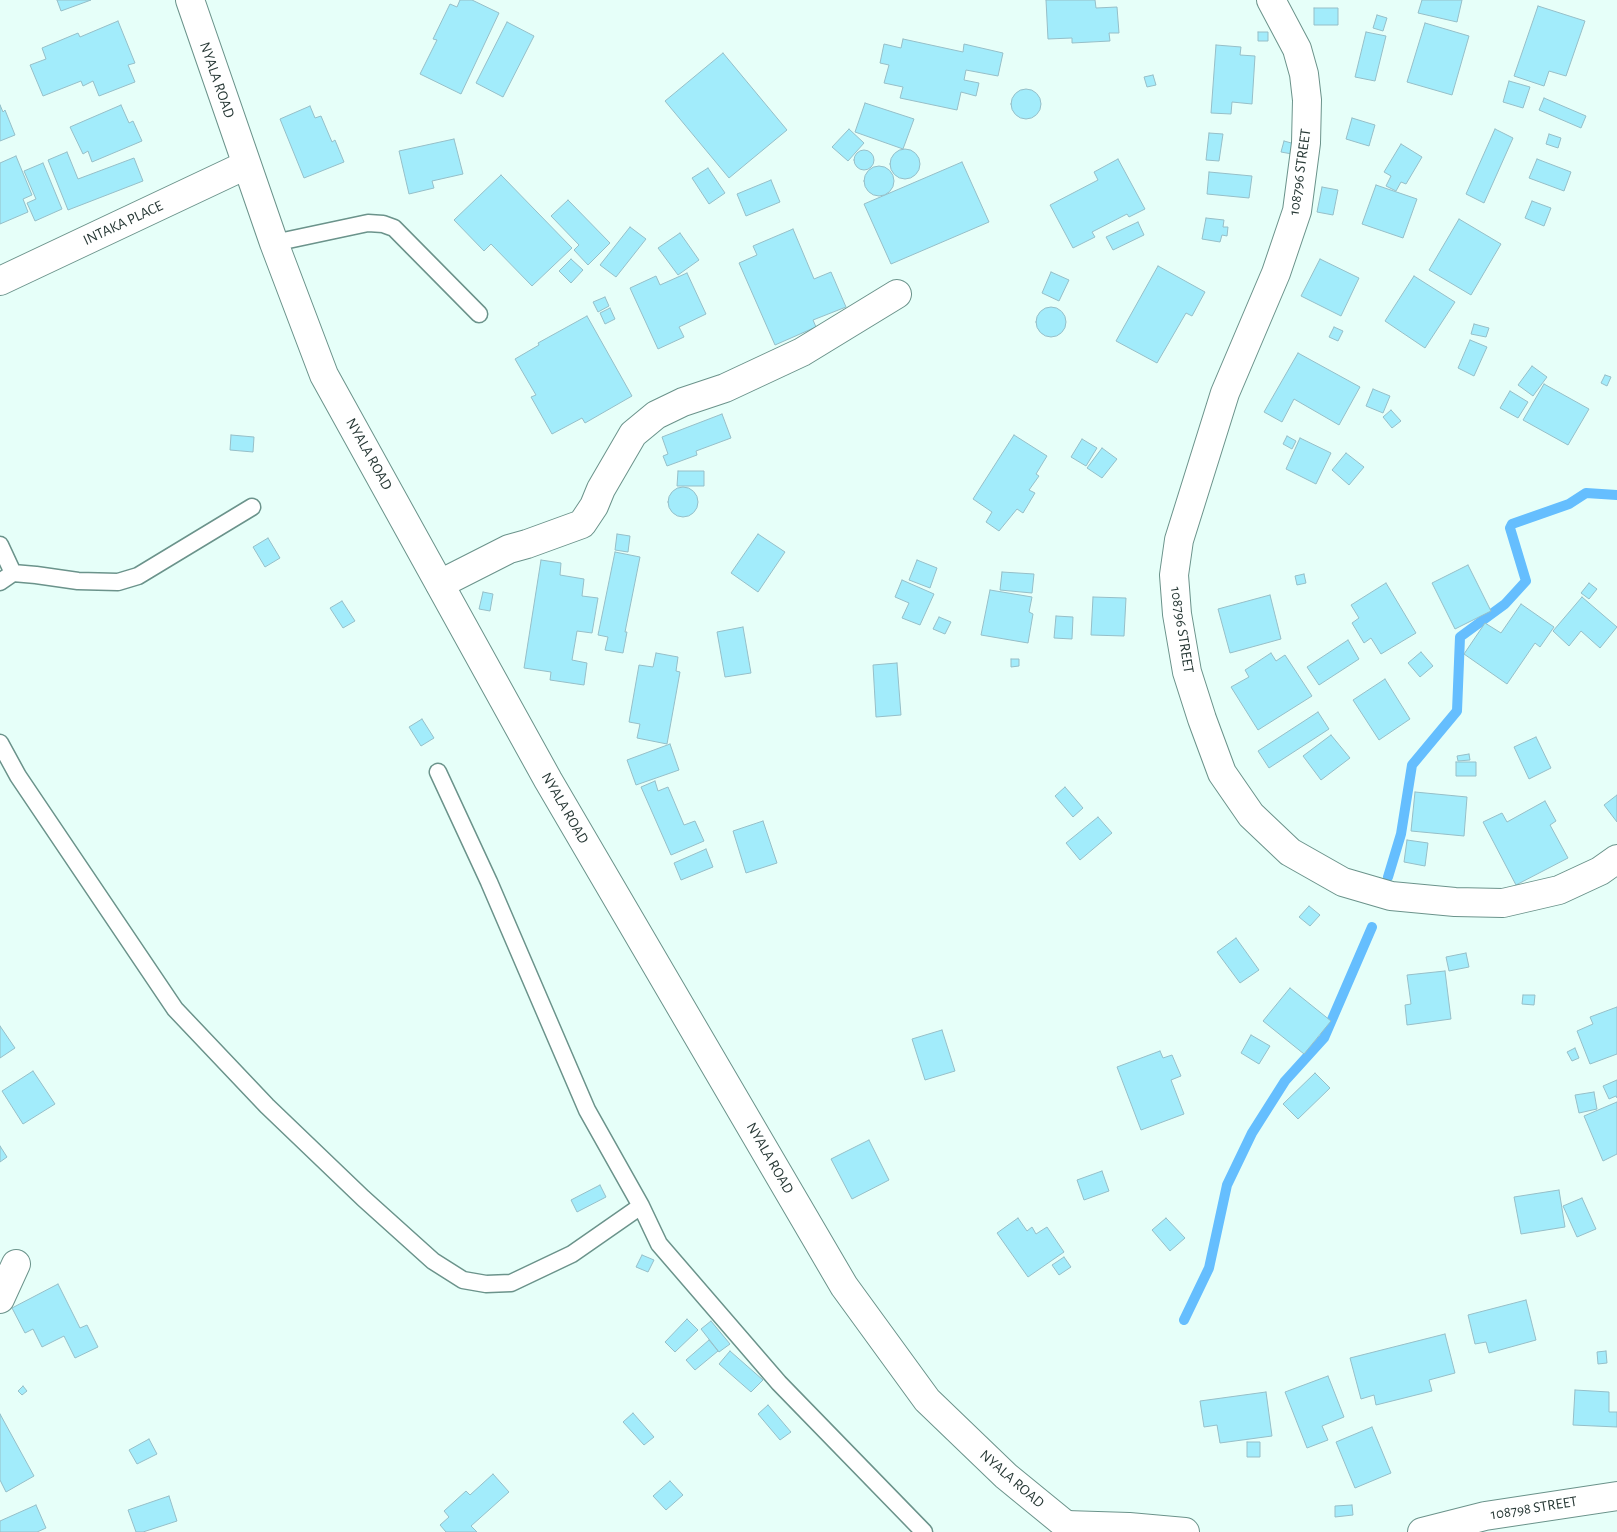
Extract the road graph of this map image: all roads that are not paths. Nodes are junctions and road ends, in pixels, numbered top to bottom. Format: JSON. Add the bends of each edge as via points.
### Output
{"nodes":[{"id":1,"x":190,"y":0,"type":"edge"},
{"id":2,"x":1271,"y":0,"type":"edge"},
{"id":3,"x":246,"y":165,"type":"junction"},
{"id":4,"x":274,"y":243,"type":"junction"},
{"id":5,"x":0,"y":281,"type":"edge"},
{"id":6,"x":897,"y":294,"type":"dead end"},
{"id":7,"x":479,"y":314,"type":"dead end"},
{"id":8,"x":252,"y":507,"type":"dead end"},
{"id":9,"x":0,"y":545,"type":"edge"},
{"id":10,"x":6,"y":578,"type":"edge"},
{"id":11,"x":440,"y":584,"type":"junction"},
{"id":12,"x":0,"y":743,"type":"edge"},
{"id":13,"x":438,"y":772,"type":"dead end"},
{"id":14,"x":1617,"y":859,"type":"edge"},
{"id":15,"x":641,"y":1206,"type":"junction"},
{"id":16,"x":16,"y":1264,"type":"dead end"},
{"id":17,"x":0,"y":1299,"type":"edge"},
{"id":18,"x":1617,"y":1496,"type":"edge"},
{"id":19,"x":1071,"y":1528,"type":"edge"},
{"id":20,"x":924,"y":1532,"type":"edge"},
{"id":21,"x":1184,"y":1532,"type":"edge"},
{"id":22,"x":1422,"y":1532,"type":"edge"}],
"edges":[{"from":1,"to":3,"type":"street","name":"NYALA ROAD"},
{"from":2,"to":14,"type":"street","name":"108796 STREET","via":[[1297,49],[1304,74],[1306,143],[1297,211],[1276,273],[1225,393],[1179,540],[1174,575],[1187,672],[1222,773],[1251,815],[1290,852],[1343,882],[1391,896],[1503,903],[1558,890],[1600,871]]},
{"from":3,"to":4,"type":"street","name":"NYALA ROAD"},
{"from":3,"to":5,"type":"street","name":"INTAKA PLACE"},
{"from":4,"to":7,"type":"lane","via":[[368,223],[383,224],[394,228]]},
{"from":4,"to":11,"type":"street","name":"NYALA ROAD","via":[[324,374]]},
{"from":6,"to":11,"type":"street","via":[[802,352],[725,388],[656,415],[634,434],[582,524],[509,549]]},
{"from":8,"to":10,"type":"lane","via":[[138,576],[118,582],[36,575]]},
{"from":9,"to":10,"type":"lane"},
{"from":11,"to":19,"type":"street","name":"NYALA ROAD","via":[[548,780],[844,1286],[927,1400],[1006,1476]]},
{"from":12,"to":15,"type":"lane","via":[[18,776],[175,1009],[274,1113],[433,1261],[463,1280],[486,1284],[511,1283],[572,1254]]},
{"from":13,"to":15,"type":"lane","via":[[587,1110]]},
{"from":15,"to":20,"type":"lane","via":[[658,1244],[712,1307],[779,1383]]},
{"from":16,"to":17,"type":"street"},
{"from":18,"to":22,"type":"street","name":"108798 STREET","via":[[1485,1516]]},
{"from":19,"to":21,"type":"street","via":[[1129,1527]]}]}
